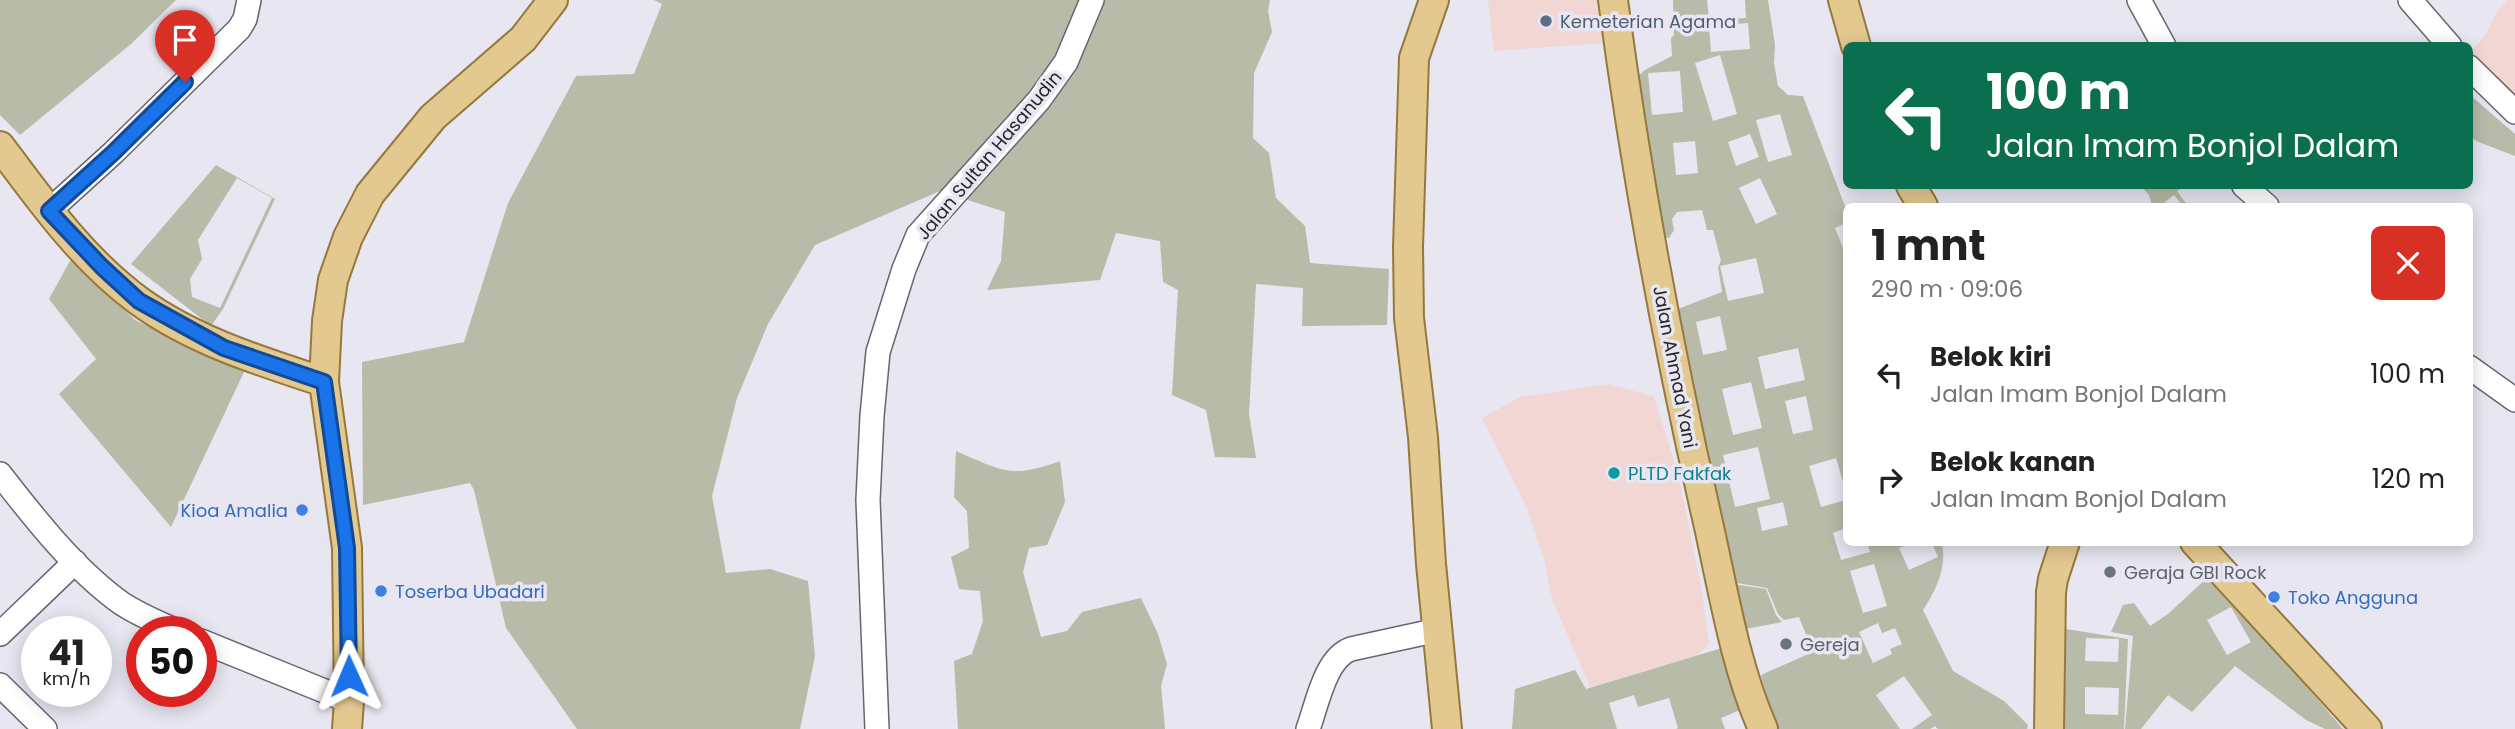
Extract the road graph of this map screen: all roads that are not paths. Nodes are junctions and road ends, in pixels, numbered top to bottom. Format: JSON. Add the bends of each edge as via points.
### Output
{"nodes":[{"id":1,"x":249,"y":0,"type":"edge"},
{"id":2,"x":553,"y":0,"type":"edge"},
{"id":3,"x":1093,"y":0,"type":"edge"},
{"id":4,"x":1434,"y":0,"type":"edge"},
{"id":5,"x":1613,"y":0,"type":"edge"},
{"id":6,"x":1843,"y":0,"type":"edge"},
{"id":7,"x":2139,"y":0,"type":"edge"},
{"id":8,"x":2410,"y":0,"type":"edge"},
{"id":9,"x":1855,"y":42,"type":"edge"},
{"id":10,"x":2162,"y":42,"type":"edge"},
{"id":11,"x":2447,"y":42,"type":"edge"},
{"id":12,"x":2473,"y":70,"type":"edge"},
{"id":13,"x":2515,"y":112,"type":"edge"},
{"id":14,"x":0,"y":146,"type":"edge"},
{"id":15,"x":2247,"y":189,"type":"edge"},
{"id":16,"x":2264,"y":203,"type":"edge"},
{"id":17,"x":49,"y":211,"type":"junction"},
{"id":18,"x":2473,"y":370,"type":"edge"},
{"id":19,"x":324,"y":382,"type":"junction"},
{"id":20,"x":2515,"y":400,"type":"edge"},
{"id":21,"x":0,"y":474,"type":"edge"},
{"id":22,"x":2064,"y":546,"type":"edge"},
{"id":23,"x":2200,"y":546,"type":"edge"},
{"id":24,"x":75,"y":562,"type":"junction"},
{"id":25,"x":146,"y":616,"type":"edge"},
{"id":26,"x":1438,"y":630,"type":"junction"},
{"id":27,"x":0,"y":634,"type":"edge"},
{"id":28,"x":217,"y":649,"type":"edge"},
{"id":29,"x":0,"y":685,"type":"edge"},
{"id":30,"x":348,"y":715,"type":"edge"},
{"id":31,"x":45,"y":729,"type":"edge"},
{"id":32,"x":877,"y":729,"type":"edge"},
{"id":33,"x":1308,"y":729,"type":"edge"},
{"id":34,"x":1447,"y":729,"type":"edge"},
{"id":35,"x":1763,"y":729,"type":"edge"},
{"id":36,"x":2049,"y":729,"type":"edge"},
{"id":37,"x":2367,"y":729,"type":"edge"}],
"edges":[{"from":1,"to":17,"type":"street","via":[[239,29]]},
{"from":2,"to":19,"type":"main road","via":[[523,39],[433,117],[370,194],[333,280]]},
{"from":3,"to":32,"type":"street","name":"Jalan Sultan Hasanudin","via":[[1066,62],[1039,100],[918,235],[878,352],[868,500]]},
{"from":4,"to":26,"type":"main road","via":[[1414,58],[1408,247],[1409,318]]},
{"from":5,"to":35,"type":"main road","name":"Jalan Ahmad Yani","via":[[1674,374],[1733,632]]},
{"from":6,"to":9,"type":"main road"},
{"from":7,"to":10,"type":"street"},
{"from":8,"to":11,"type":"street"},
{"from":12,"to":13,"type":"street"},
{"from":14,"to":17,"type":"main road"},
{"from":15,"to":16,"type":"street"},
{"from":17,"to":19,"type":"main road","via":[[139,301],[224,348]]},
{"from":18,"to":20,"type":"street"},
{"from":19,"to":30,"type":"main road","via":[[347,548]]},
{"from":21,"to":24,"type":"street"},
{"from":22,"to":36,"type":"main road","via":[[2051,592]]},
{"from":23,"to":37,"type":"main road"},
{"from":24,"to":25,"type":"street","via":[[122,604]]},
{"from":24,"to":27,"type":"street"},
{"from":26,"to":33,"type":"street","via":[[1338,655]]},
{"from":26,"to":34,"type":"main road"},
{"from":28,"to":30,"type":"street"},
{"from":29,"to":31,"type":"street"}]}
